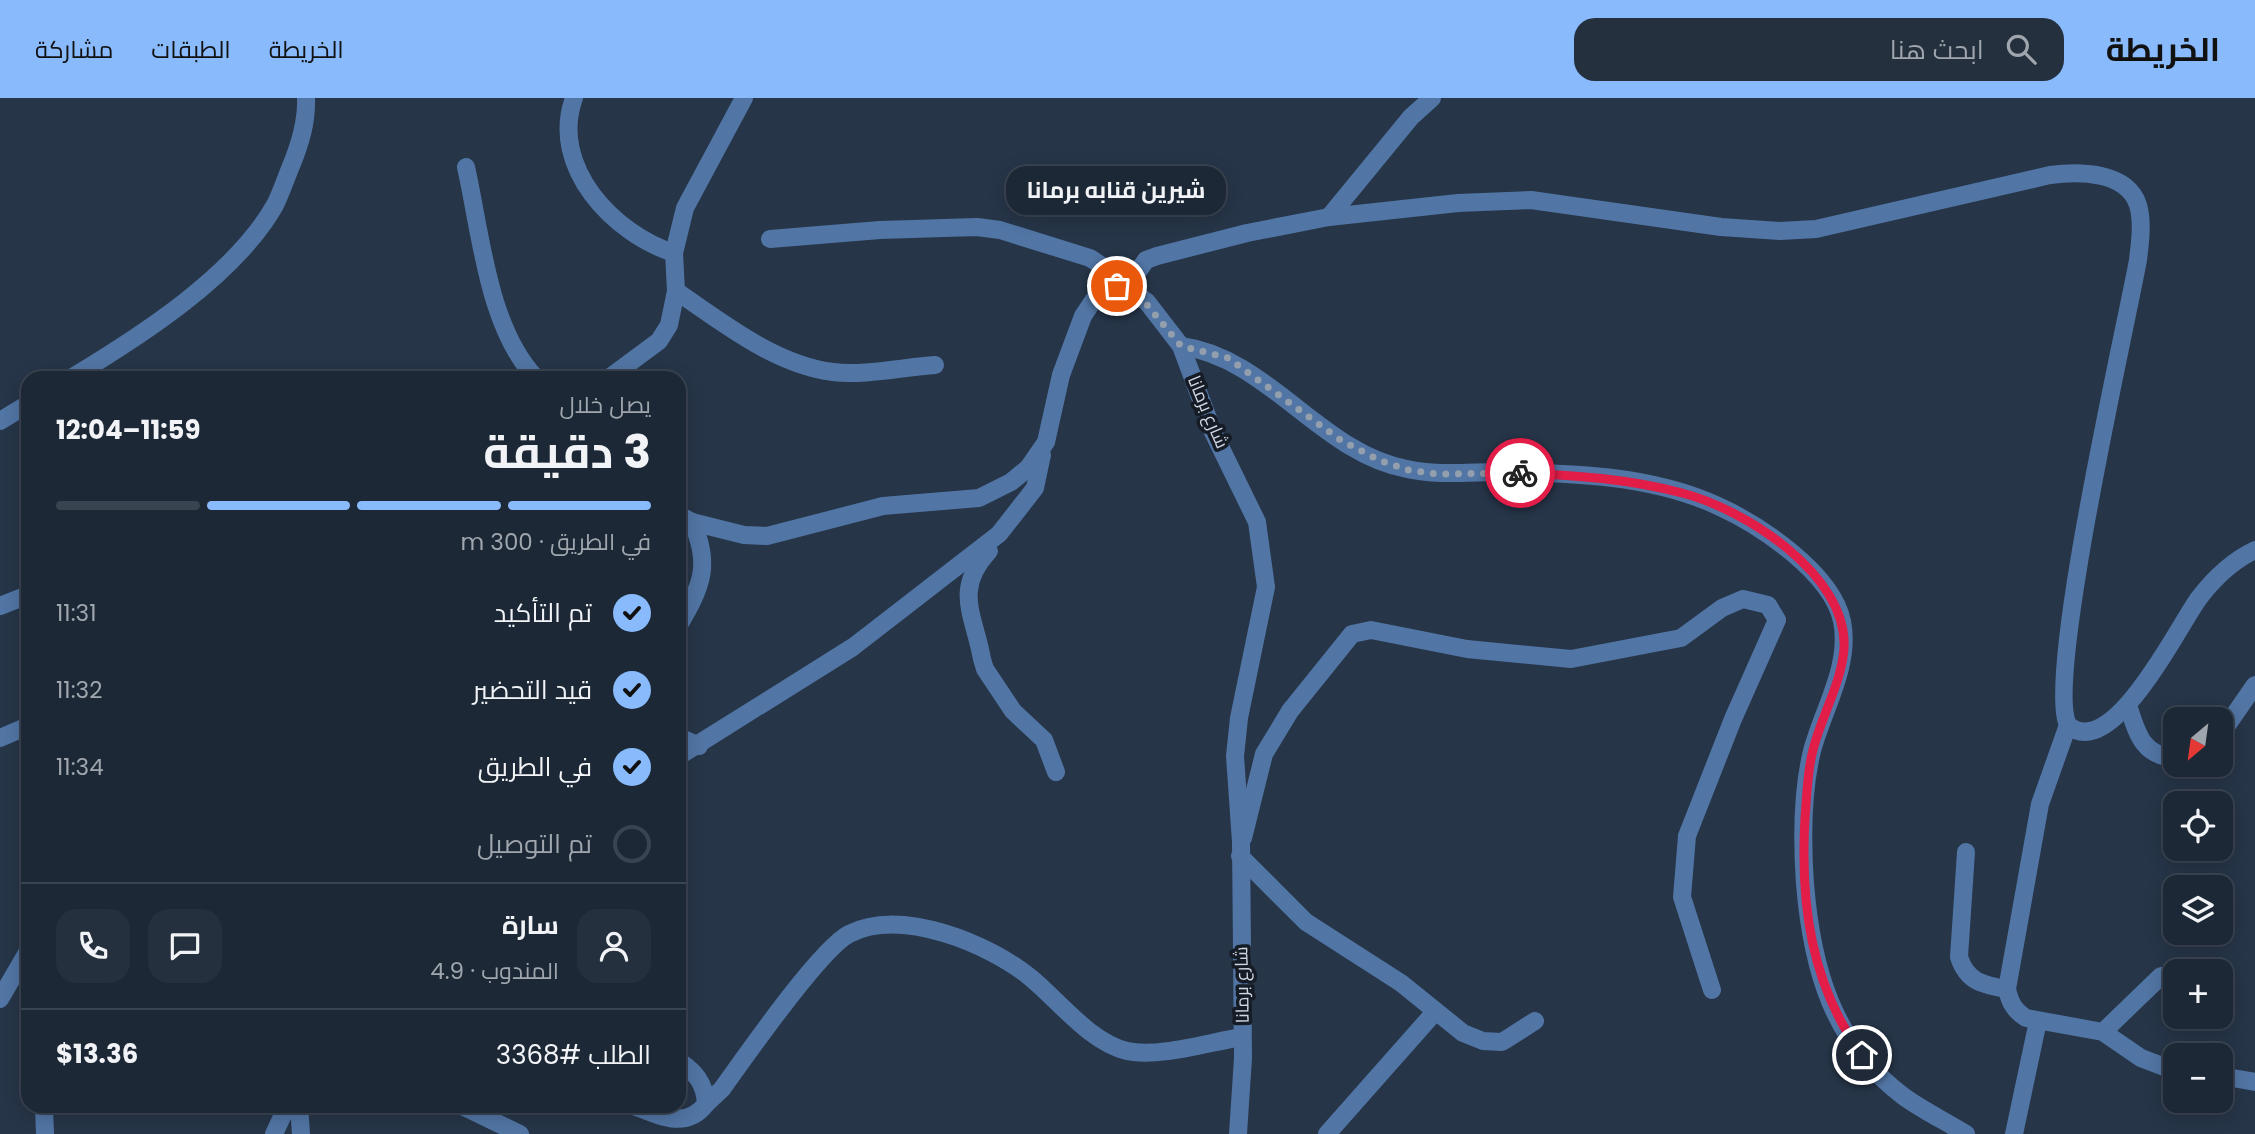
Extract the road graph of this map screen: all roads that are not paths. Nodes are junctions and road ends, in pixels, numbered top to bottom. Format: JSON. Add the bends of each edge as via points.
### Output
{"nodes":[{"id":1,"x":306,"y":98,"type":"edge"},
{"id":2,"x":574,"y":98,"type":"edge"},
{"id":3,"x":744,"y":98,"type":"edge"},
{"id":4,"x":1432,"y":98,"type":"edge"},
{"id":5,"x":466,"y":167,"type":"dead end"},
{"id":6,"x":1329,"y":218,"type":"junction"},
{"id":7,"x":770,"y":239,"type":"dead end"},
{"id":8,"x":674,"y":253,"type":"junction"},
{"id":9,"x":1122,"y":287,"type":"junction"},
{"id":10,"x":676,"y":291,"type":"junction"},
{"id":11,"x":1181,"y":346,"type":"junction"},
{"id":12,"x":935,"y":365,"type":"dead end"},
{"id":13,"x":82,"y":371,"type":"edge"},
{"id":14,"x":529,"y":371,"type":"edge"},
{"id":15,"x":619,"y":371,"type":"edge"},
{"id":16,"x":21,"y":408,"type":"edge"},
{"id":17,"x":0,"y":421,"type":"edge"},
{"id":18,"x":1046,"y":442,"type":"junction"},
{"id":19,"x":1035,"y":488,"type":"junction"},
{"id":20,"x":686,"y":519,"type":"edge"},
{"id":21,"x":686,"y":520,"type":"edge"},
{"id":22,"x":2255,"y":550,"type":"edge"},
{"id":23,"x":21,"y":598,"type":"edge"},
{"id":24,"x":0,"y":606,"type":"edge"},
{"id":25,"x":686,"y":612,"type":"edge"},
{"id":26,"x":2255,"y":685,"type":"edge"},
{"id":27,"x":2128,"y":705,"type":"junction"},
{"id":28,"x":2233,"y":717,"type":"edge"},
{"id":29,"x":2068,"y":725,"type":"junction"},
{"id":30,"x":21,"y":729,"type":"edge"},
{"id":31,"x":0,"y":738,"type":"edge"},
{"id":32,"x":686,"y":740,"type":"edge"},
{"id":33,"x":699,"y":746,"type":"junction"},
{"id":34,"x":686,"y":752,"type":"edge"},
{"id":35,"x":2163,"y":757,"type":"edge"},
{"id":36,"x":1056,"y":772,"type":"dead end"},
{"id":37,"x":1241,"y":849,"type":"junction"},
{"id":38,"x":1966,"y":852,"type":"dead end"},
{"id":39,"x":21,"y":963,"type":"edge"},
{"id":40,"x":2161,"y":976,"type":"dead end"},
{"id":41,"x":2007,"y":989,"type":"junction"},
{"id":42,"x":1712,"y":990,"type":"dead end"},
{"id":43,"x":0,"y":999,"type":"edge"},
{"id":44,"x":1434,"y":1013,"type":"junction"},
{"id":45,"x":1535,"y":1021,"type":"dead end"},
{"id":46,"x":2038,"y":1021,"type":"junction"},
{"id":47,"x":2103,"y":1032,"type":"junction"},
{"id":48,"x":1242,"y":1037,"type":"junction"},
{"id":49,"x":686,"y":1065,"type":"edge"},
{"id":50,"x":2163,"y":1066,"type":"edge"},
{"id":51,"x":2233,"y":1078,"type":"edge"},
{"id":52,"x":2255,"y":1082,"type":"edge"},
{"id":53,"x":706,"y":1104,"type":"junction"},
{"id":54,"x":44,"y":1113,"type":"edge"},
{"id":55,"x":284,"y":1113,"type":"edge"},
{"id":56,"x":300,"y":1113,"type":"edge"},
{"id":57,"x":476,"y":1113,"type":"edge"},
{"id":58,"x":652,"y":1113,"type":"edge"},
{"id":59,"x":45,"y":1134,"type":"edge"},
{"id":60,"x":274,"y":1134,"type":"edge"},
{"id":61,"x":301,"y":1134,"type":"edge"},
{"id":62,"x":520,"y":1134,"type":"edge"},
{"id":63,"x":1238,"y":1134,"type":"edge"},
{"id":64,"x":1327,"y":1134,"type":"edge"},
{"id":65,"x":1966,"y":1134,"type":"edge"},
{"id":66,"x":2014,"y":1134,"type":"edge"}],
"edges":[{"from":1,"to":13,"type":"street","via":[[300,144],[274,206],[243,246],[216,276]]},
{"from":2,"to":8,"type":"street","via":[[569,120],[572,145],[583,178],[599,205],[621,228]]},
{"from":3,"to":8,"type":"street","via":[[685,208]]},
{"from":4,"to":6,"type":"street","via":[[1411,117]]},
{"from":5,"to":14,"type":"street","via":[[499,319]]},
{"from":6,"to":9,"type":"street","via":[[1157,256],[1146,260]]},
{"from":6,"to":29,"type":"street","via":[[1458,203],[1531,201],[1780,231],[1816,229],[2073,172],[2095,174],[2125,188],[2138,207],[2138,260],[2071,615],[2063,691]]},
{"from":7,"to":9,"type":"street","name":"شارع برمانا","via":[[880,230],[1000,230],[1090,258]]},
{"from":8,"to":10,"type":"street"},
{"from":9,"to":11,"type":"street","name":"شارع برمانا","via":[[1147,302]]},
{"from":9,"to":18,"type":"street","via":[[1096,298],[1083,316],[1061,374]]},
{"from":10,"to":12,"type":"street","via":[[732,328],[804,365],[834,372]]},
{"from":10,"to":15,"type":"street","via":[[669,325],[659,341]]},
{"from":11,"to":37,"type":"street","name":"شارع برمانا","via":[[1213,432],[1257,522],[1266,570],[1235,756]]},
{"from":11,"to":65,"type":"street","via":[[1228,358],[1342,441],[1393,466],[1437,474],[1584,475],[1684,493],[1720,506],[1803,562],[1832,596],[1842,620],[1844,648],[1812,751],[1807,786],[1803,856],[1811,940],[1820,978],[1844,1031],[1882,1077]]},
{"from":16,"to":17,"type":"street"},
{"from":18,"to":19,"type":"street"},
{"from":18,"to":20,"type":"street","via":[[1028,468],[979,498],[883,506],[767,536],[744,535]]},
{"from":19,"to":33,"type":"street","via":[[999,534],[874,631]]},
{"from":19,"to":36,"type":"street","via":[[1038,498],[1034,507],[978,564],[968,592],[985,669],[1013,710],[1044,740]]},
{"from":21,"to":25,"type":"street","via":[[702,543],[704,567]]},
{"from":22,"to":27,"type":"street","via":[[2222,571],[2200,597]]},
{"from":23,"to":24,"type":"street"},
{"from":26,"to":28,"type":"street"},
{"from":27,"to":29,"type":"street","via":[[2104,725],[2081,730]]},
{"from":27,"to":35,"type":"street","via":[[2144,747]]},
{"from":29,"to":41,"type":"street","via":[[2040,804]]},
{"from":30,"to":31,"type":"street"},
{"from":32,"to":33,"type":"street"},
{"from":33,"to":34,"type":"street"},
{"from":37,"to":42,"type":"street","via":[[1264,754],[1290,711],[1352,634],[1371,630],[1467,649],[1571,659],[1681,638],[1722,608],[1743,599],[1768,605],[1777,620],[1687,836],[1682,897]]},
{"from":37,"to":44,"type":"street","via":[[1306,922],[1401,984]]},
{"from":37,"to":48,"type":"street","name":"شارع برمانا"},
{"from":38,"to":41,"type":"street","via":[[1959,957],[1972,980]]},
{"from":39,"to":43,"type":"street"},
{"from":40,"to":47,"type":"street"},
{"from":41,"to":46,"type":"street","via":[[2016,1011]]},
{"from":44,"to":45,"type":"street","via":[[1463,1034],[1483,1041],[1502,1042]]},
{"from":44,"to":64,"type":"street"},
{"from":46,"to":47,"type":"street"},
{"from":46,"to":66,"type":"street"},
{"from":47,"to":50,"type":"street","via":[[2141,1058]]},
{"from":48,"to":53,"type":"street","via":[[1148,1053],[1129,1051],[1104,1042],[1028,975],[990,950],[959,936],[908,927],[872,927],[848,934],[826,954]]},
{"from":48,"to":63,"type":"street","name":"شارع برمانا"},
{"from":49,"to":53,"type":"street","via":[[696,1073]]},
{"from":51,"to":52,"type":"street"},
{"from":53,"to":58,"type":"street","via":[[698,1115],[685,1121]]},
{"from":54,"to":59,"type":"street"},
{"from":55,"to":60,"type":"street"},
{"from":56,"to":61,"type":"street"},
{"from":57,"to":62,"type":"street"}]}
